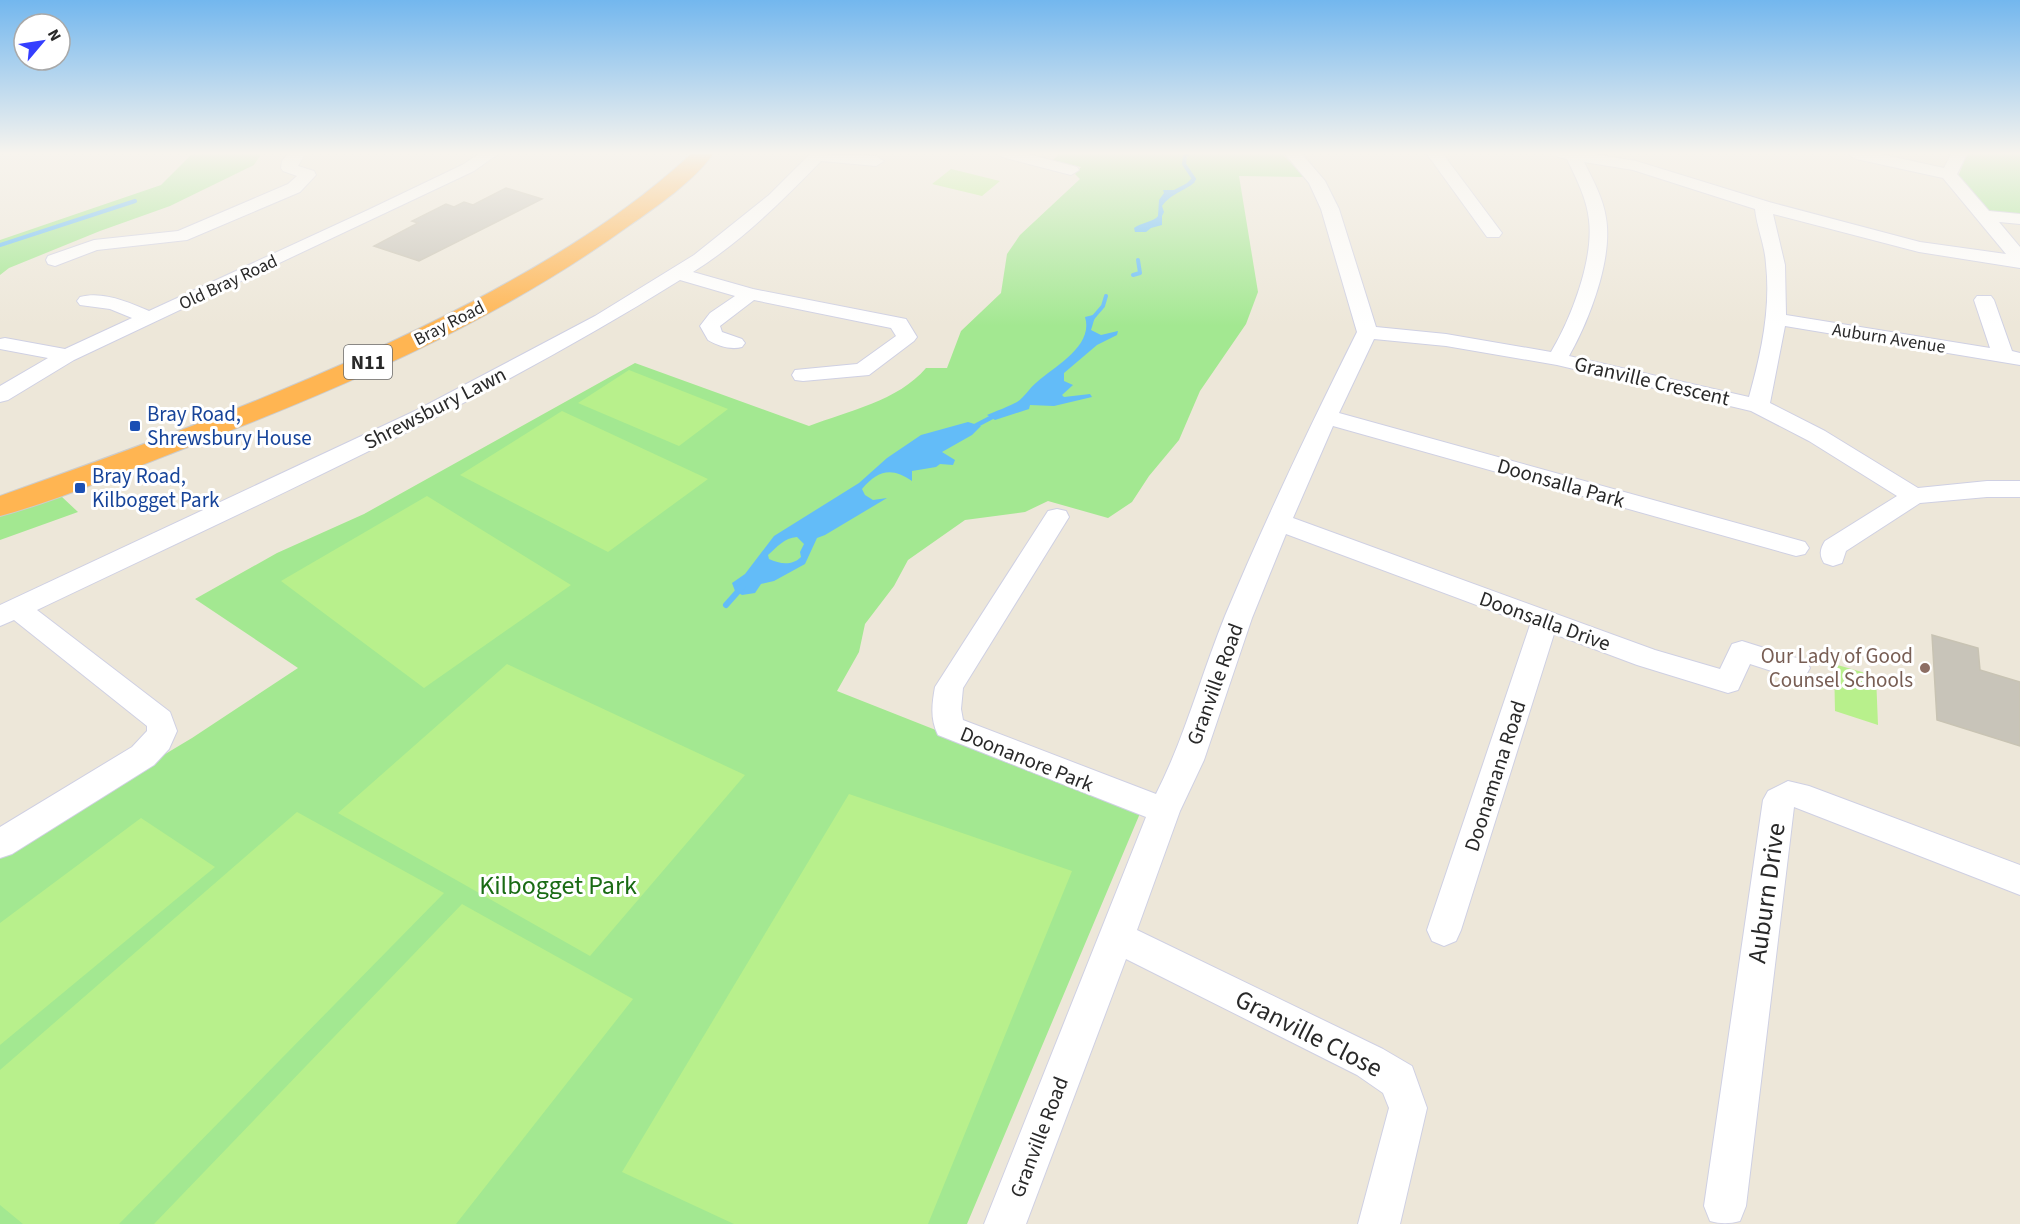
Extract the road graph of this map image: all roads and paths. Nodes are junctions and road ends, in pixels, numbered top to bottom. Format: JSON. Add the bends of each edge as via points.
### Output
{"nodes":[{"id":1,"x":241,"y":211,"type":"edge"},
{"id":2,"x":380,"y":211,"type":"edge"},
{"id":3,"x":606,"y":211,"type":"edge"},
{"id":4,"x":636,"y":211,"type":"edge"},
{"id":5,"x":761,"y":211,"type":"edge"},
{"id":6,"x":1331,"y":211,"type":"edge"},
{"id":7,"x":1477,"y":211,"type":"edge"},
{"id":8,"x":1596,"y":211,"type":"edge"},
{"id":9,"x":1763,"y":211,"type":"edge"},
{"id":10,"x":1782,"y":211,"type":"edge"},
{"id":11,"x":1981,"y":211,"type":"edge"},
{"id":12,"x":1985,"y":216,"type":"junction"},
{"id":13,"x":2020,"y":219,"type":"edge"},
{"id":14,"x":1493,"y":233,"type":"dead end"},
{"id":15,"x":56,"y":260,"type":"dead end"},
{"id":16,"x":2020,"y":261,"type":"edge"},
{"id":17,"x":678,"y":274,"type":"junction"},
{"id":18,"x":751,"y":294,"type":"junction"},
{"id":19,"x":1984,"y":300,"type":"dead end"},
{"id":20,"x":87,"y":301,"type":"dead end"},
{"id":21,"x":149,"y":318,"type":"junction"},
{"id":22,"x":1776,"y":319,"type":"junction"},
{"id":23,"x":27,"y":329,"type":"dead end"},
{"id":24,"x":1367,"y":332,"type":"junction"},
{"id":25,"x":735,"y":343,"type":"dead end"},
{"id":26,"x":2,"y":346,"type":"edge"},
{"id":27,"x":67,"y":356,"type":"junction"},
{"id":28,"x":2011,"y":357,"type":"edge"},
{"id":29,"x":1557,"y":359,"type":"junction"},
{"id":30,"x":802,"y":375,"type":"dead end"},
{"id":31,"x":0,"y":395,"type":"edge"},
{"id":32,"x":1758,"y":406,"type":"junction"},
{"id":33,"x":1327,"y":417,"type":"junction"},
{"id":34,"x":0,"y":486,"type":"edge"},
{"id":35,"x":2020,"y":489,"type":"edge"},
{"id":36,"x":1914,"y":496,"type":"junction"},
{"id":37,"x":0,"y":506,"type":"edge"},
{"id":38,"x":1057,"y":517,"type":"dead end"},
{"id":39,"x":1278,"y":522,"type":"junction"},
{"id":40,"x":1796,"y":548,"type":"dead end"},
{"id":41,"x":1833,"y":556,"type":"dead end"},
{"id":42,"x":9,"y":613,"type":"edge"},
{"id":43,"x":1545,"y":621,"type":"junction"},
{"id":44,"x":1796,"y":668,"type":"dead end"},
{"id":45,"x":1164,"y":812,"type":"junction"},
{"id":46,"x":0,"y":844,"type":"edge"},
{"id":47,"x":2020,"y":880,"type":"edge"},
{"id":48,"x":1444,"y":930,"type":"dead end"},
{"id":49,"x":1118,"y":937,"type":"junction"},
{"id":50,"x":1725,"y":1206,"type":"dead end"},
{"id":51,"x":1005,"y":1224,"type":"edge"},
{"id":52,"x":1379,"y":1224,"type":"edge"}],
"edges":[{"from":1,"to":15,"type":"street","via":[[181,236],[94,245]]},
{"from":2,"to":21,"type":"street","name":"Old Bray Road"},
{"from":3,"to":34,"type":"highway","name":"Bray Road","number":"N11","via":[[410,326],[201,414]]},
{"from":4,"to":37,"type":"highway","name":"Bray Road","number":"N11","via":[[527,282],[348,372],[179,441]]},
{"from":5,"to":17,"type":"street","name":"Shrewsbury Lawn"},
{"from":6,"to":24,"type":"street"},
{"from":7,"to":14,"type":"street"},
{"from":8,"to":29,"type":"street","via":[[1598,242],[1569,341]]},
{"from":9,"to":22,"type":"street","via":[[1776,263]]},
{"from":10,"to":16,"type":"street","via":[[1919,247]]},
{"from":11,"to":12,"type":"street"},
{"from":12,"to":13,"type":"street"},
{"from":12,"to":16,"type":"street"},
{"from":17,"to":18,"type":"street"},
{"from":17,"to":42,"type":"street","name":"Shrewsbury Lawn","via":[[602,321],[425,415]]},
{"from":18,"to":25,"type":"street","via":[[710,326],[714,336]]},
{"from":18,"to":30,"type":"street","via":[[899,323],[907,337],[861,370]]},
{"from":19,"to":28,"type":"street","name":"Auburn Avenue"},
{"from":20,"to":21,"type":"street","via":[[114,304]]},
{"from":21,"to":27,"type":"street","name":"Old Bray Road"},
{"from":22,"to":28,"type":"street","name":"Auburn Avenue"},
{"from":22,"to":32,"type":"street"},
{"from":23,"to":26,"type":"street"},
{"from":24,"to":29,"type":"street","name":"Granville Crescent","via":[[1446,340]]},
{"from":24,"to":33,"type":"street","name":"Granville Road"},
{"from":26,"to":27,"type":"street"},
{"from":27,"to":31,"type":"street","name":"Old Bray Road"},
{"from":29,"to":32,"type":"street","name":"Granville Crescent"},
{"from":32,"to":36,"type":"street","name":"Granville Crescent","via":[[1817,436]]},
{"from":33,"to":39,"type":"street","name":"Granville Road"},
{"from":33,"to":40,"type":"street","name":"Doonsalla Park"},
{"from":35,"to":36,"type":"street"},
{"from":36,"to":41,"type":"street","via":[[1834,547]]},
{"from":38,"to":45,"type":"street","name":"Doonanore Park","via":[[949,687],[949,728]]},
{"from":39,"to":43,"type":"street","name":"Doonsalla Drive"},
{"from":39,"to":45,"type":"street","name":"Granville Road","via":[[1238,618],[1189,760]]},
{"from":42,"to":46,"type":"street","name":"Shrewsbury Lawn","via":[[160,720],[162,728],[160,738],[143,756]]},
{"from":43,"to":44,"type":"street","name":"Doonsalla Drive","via":[[1728,682],[1742,651]]},
{"from":43,"to":48,"type":"street","name":"Doonamana Road"},
{"from":45,"to":49,"type":"street","name":"Granville Road"},
{"from":47,"to":50,"type":"street","name":"Auburn Drive","via":[[1811,800],[1788,794],[1779,800]]},
{"from":49,"to":51,"type":"street","name":"Granville Road"},
{"from":49,"to":52,"type":"street","name":"Granville Close","via":[[1370,1062],[1398,1080],[1408,1108]]}]}
